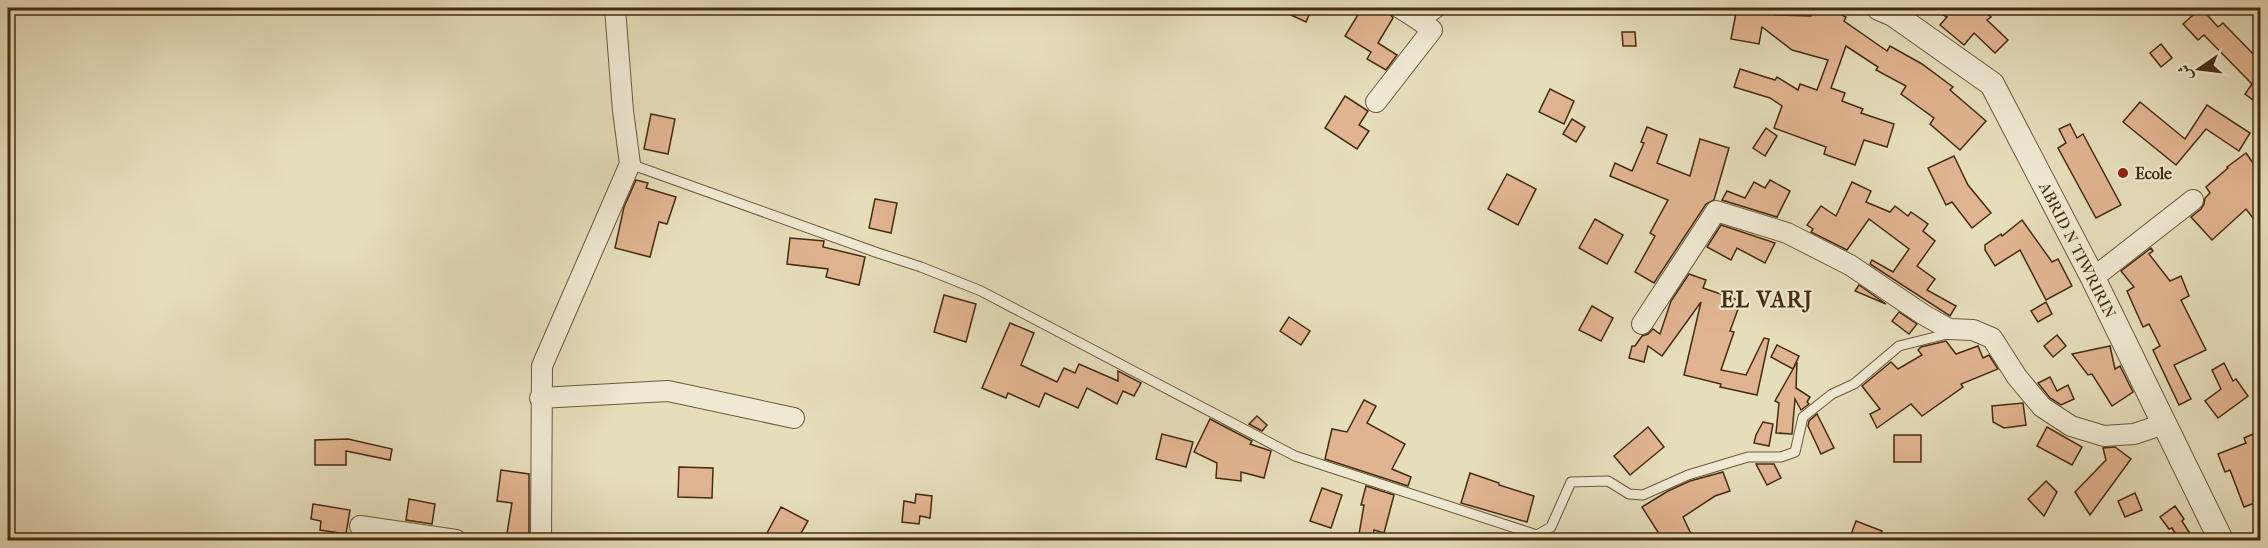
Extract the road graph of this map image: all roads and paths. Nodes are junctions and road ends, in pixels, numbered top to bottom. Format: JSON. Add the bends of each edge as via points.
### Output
{"nodes":[{"id":1,"x":615,"y":8,"type":"edge"},
{"id":2,"x":1400,"y":8,"type":"edge"},
{"id":3,"x":1435,"y":8,"type":"edge"},
{"id":4,"x":1879,"y":8,"type":"edge"},
{"id":5,"x":1419,"y":20,"type":"junction"},
{"id":6,"x":1376,"y":102,"type":"dead end"},
{"id":7,"x":630,"y":164,"type":"junction"},
{"id":8,"x":2193,"y":200,"type":"dead end"},
{"id":9,"x":2093,"y":278,"type":"junction"},
{"id":10,"x":1642,"y":324,"type":"dead end"},
{"id":11,"x":1973,"y":330,"type":"junction"},
{"id":12,"x":540,"y":398,"type":"junction"},
{"id":13,"x":794,"y":418,"type":"dead end"},
{"id":14,"x":2164,"y":424,"type":"junction"},
{"id":15,"x":360,"y":526,"type":"dead end"},
{"id":16,"x":456,"y":540,"type":"edge"},
{"id":17,"x":541,"y":540,"type":"edge"},
{"id":18,"x":2221,"y":540,"type":"edge"}],
"edges":[{"from":1,"to":7,"type":"street"},
{"from":2,"to":5,"type":"street"},
{"from":3,"to":5,"type":"street"},
{"from":4,"to":9,"type":"street","name":"ABRID N TIWRIRIN","via":[[1992,84]]},
{"from":5,"to":6,"type":"street","via":[[1432,30]]},
{"from":7,"to":11,"type":"lane","via":[[981,291],[1296,456],[1537,535],[1551,527],[1571,482],[1608,481],[1629,494],[1643,495],[1688,475],[1748,457],[1781,457],[1795,452],[1803,417],[1832,394],[1854,384],[1899,346]]},
{"from":7,"to":12,"type":"street","via":[[542,366]]},
{"from":8,"to":9,"type":"street"},
{"from":9,"to":14,"type":"street","name":"ABRID N TIWRIRIN"},
{"from":10,"to":11,"type":"street","via":[[1716,211],[1786,233],[1850,265],[1949,329]]},
{"from":11,"to":14,"type":"street","via":[[1992,338],[2042,407],[2071,426],[2104,436],[2134,434]]},
{"from":12,"to":13,"type":"street","via":[[668,391]]},
{"from":12,"to":17,"type":"street"},
{"from":14,"to":18,"type":"street","name":"ABRID N TIWRIRIN"},
{"from":15,"to":16,"type":"street"}]}
